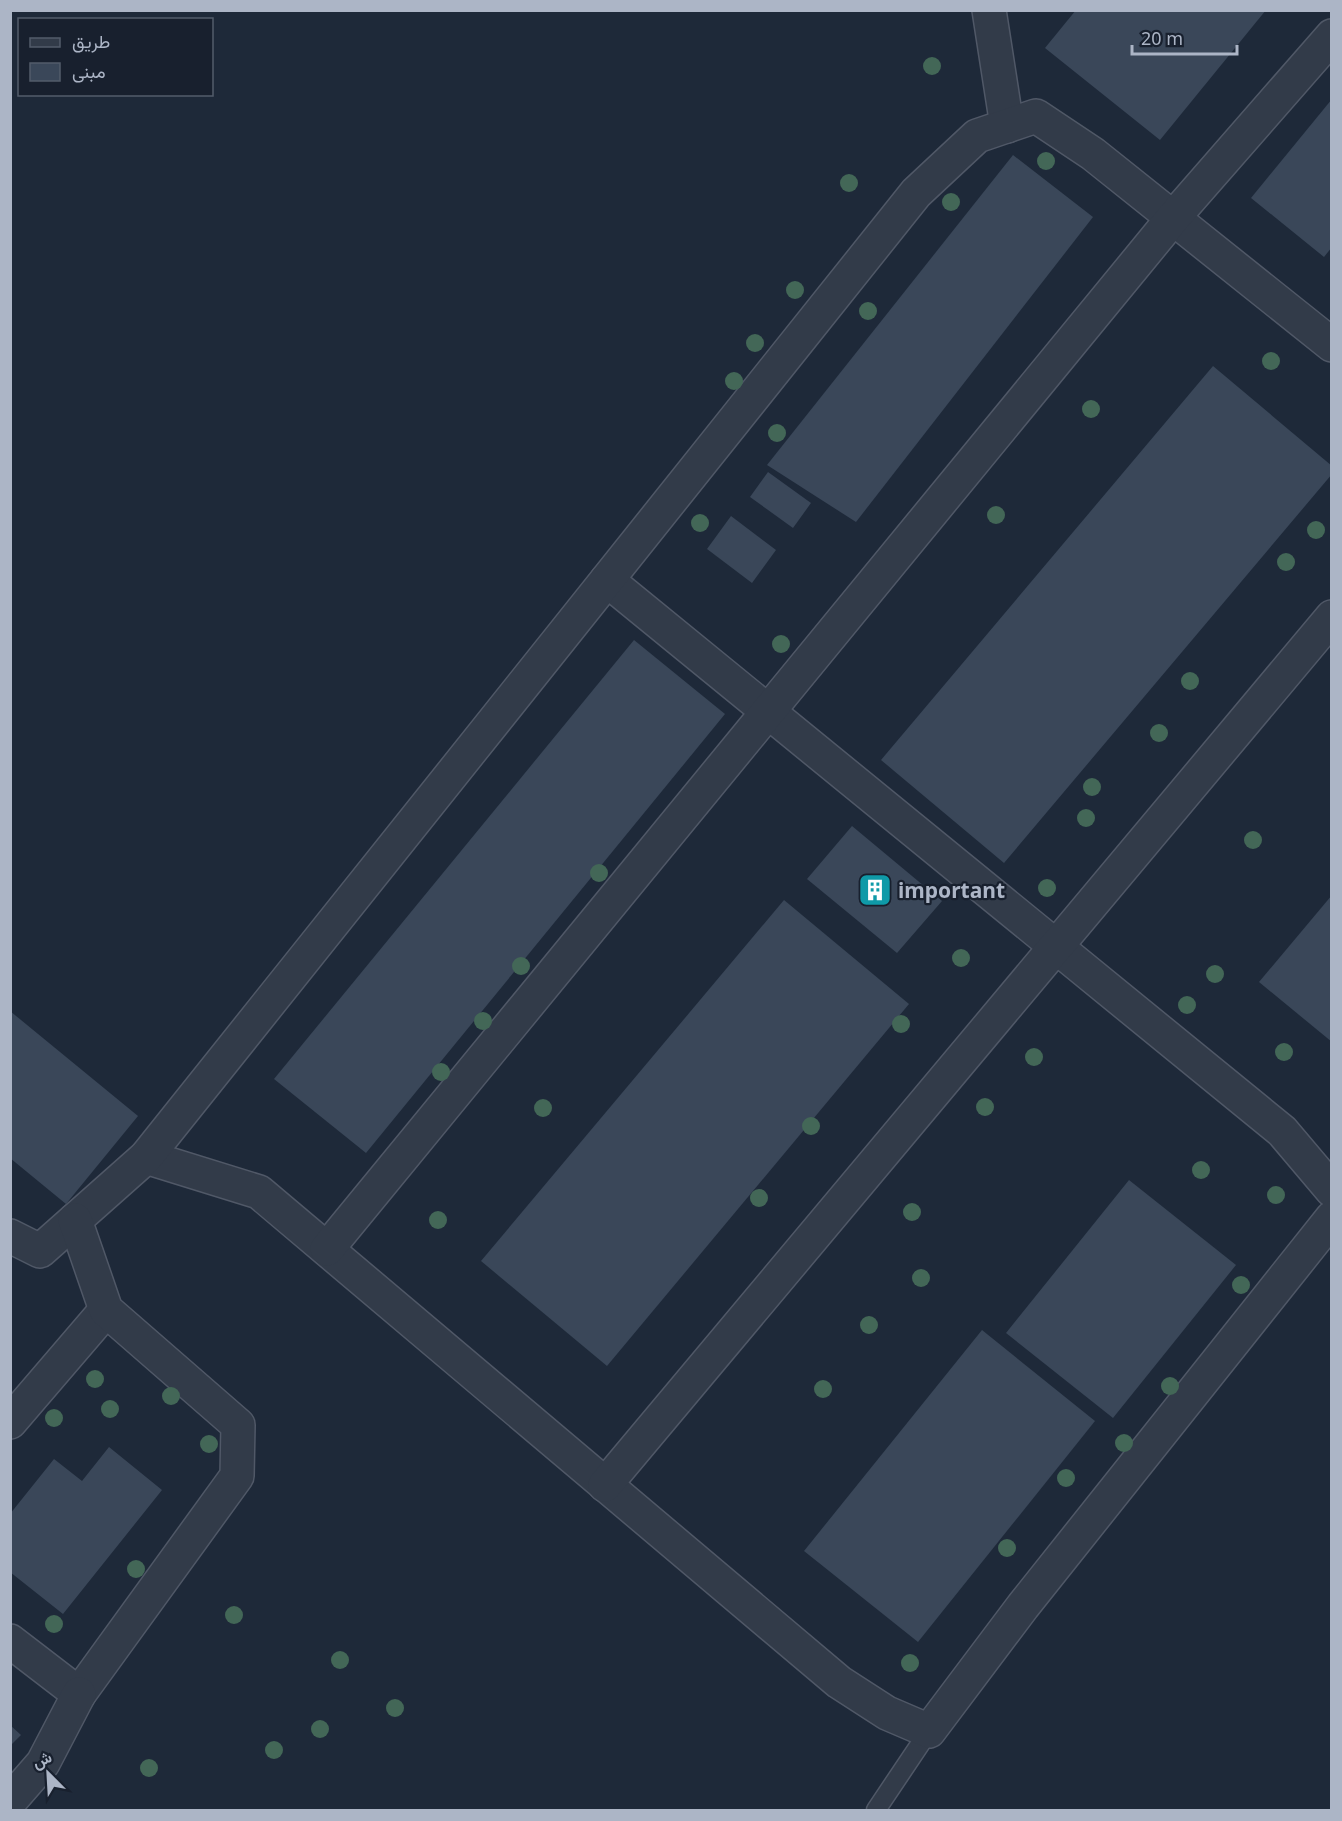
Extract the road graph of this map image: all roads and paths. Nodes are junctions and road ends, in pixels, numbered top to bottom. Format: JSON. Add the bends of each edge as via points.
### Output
{"nodes":[{"id":1,"x":989,"y":10,"type":"edge"},
{"id":2,"x":1332,"y":36,"type":"edge"},
{"id":3,"x":1007,"y":126,"type":"junction"},
{"id":4,"x":1173,"y":218,"type":"junction"},
{"id":5,"x":1332,"y":345,"type":"edge"},
{"id":6,"x":607,"y":580,"type":"junction"},
{"id":7,"x":1332,"y":617,"type":"edge"},
{"id":8,"x":768,"y":712,"type":"junction"},
{"id":9,"x":1056,"y":947,"type":"junction"},
{"id":10,"x":146,"y":1157,"type":"junction"},
{"id":11,"x":1332,"y":1190,"type":"edge"},
{"id":12,"x":1332,"y":1218,"type":"edge"},
{"id":13,"x":75,"y":1220,"type":"junction"},
{"id":14,"x":10,"y":1236,"type":"edge"},
{"id":15,"x":327,"y":1250,"type":"junction"},
{"id":16,"x":106,"y":1310,"type":"junction"},
{"id":17,"x":10,"y":1422,"type":"edge"},
{"id":18,"x":605,"y":1485,"type":"junction"},
{"id":19,"x":10,"y":1641,"type":"edge"},
{"id":20,"x":79,"y":1694,"type":"junction"},
{"id":21,"x":929,"y":1731,"type":"junction"},
{"id":22,"x":10,"y":1801,"type":"edge"},
{"id":23,"x":876,"y":1810,"type":"edge"}],
"edges":[{"from":1,"to":3,"type":"street"},
{"from":2,"to":4,"type":"street"},
{"from":3,"to":4,"type":"street","via":[[1036,116],[1093,154]]},
{"from":3,"to":6,"type":"street","via":[[977,136],[916,193]]},
{"from":4,"to":5,"type":"street"},
{"from":4,"to":8,"type":"street"},
{"from":6,"to":8,"type":"street"},
{"from":6,"to":10,"type":"street"},
{"from":7,"to":9,"type":"street"},
{"from":8,"to":9,"type":"street"},
{"from":8,"to":15,"type":"street"},
{"from":9,"to":11,"type":"street","via":[[1281,1131]]},
{"from":9,"to":18,"type":"street"},
{"from":10,"to":13,"type":"street"},
{"from":10,"to":15,"type":"street","via":[[259,1192]]},
{"from":12,"to":21,"type":"street","via":[[1023,1606]]},
{"from":13,"to":14,"type":"street","via":[[40,1251]]},
{"from":13,"to":16,"type":"street"},
{"from":15,"to":18,"type":"street"},
{"from":16,"to":17,"type":"street"},
{"from":16,"to":20,"type":"street","via":[[238,1425],[237,1476]]},
{"from":18,"to":21,"type":"street","via":[[839,1682],[887,1713]]},
{"from":19,"to":20,"type":"street"},
{"from":20,"to":22,"type":"street","via":[[43,1763]]},
{"from":21,"to":23,"type":"lane"}]}
